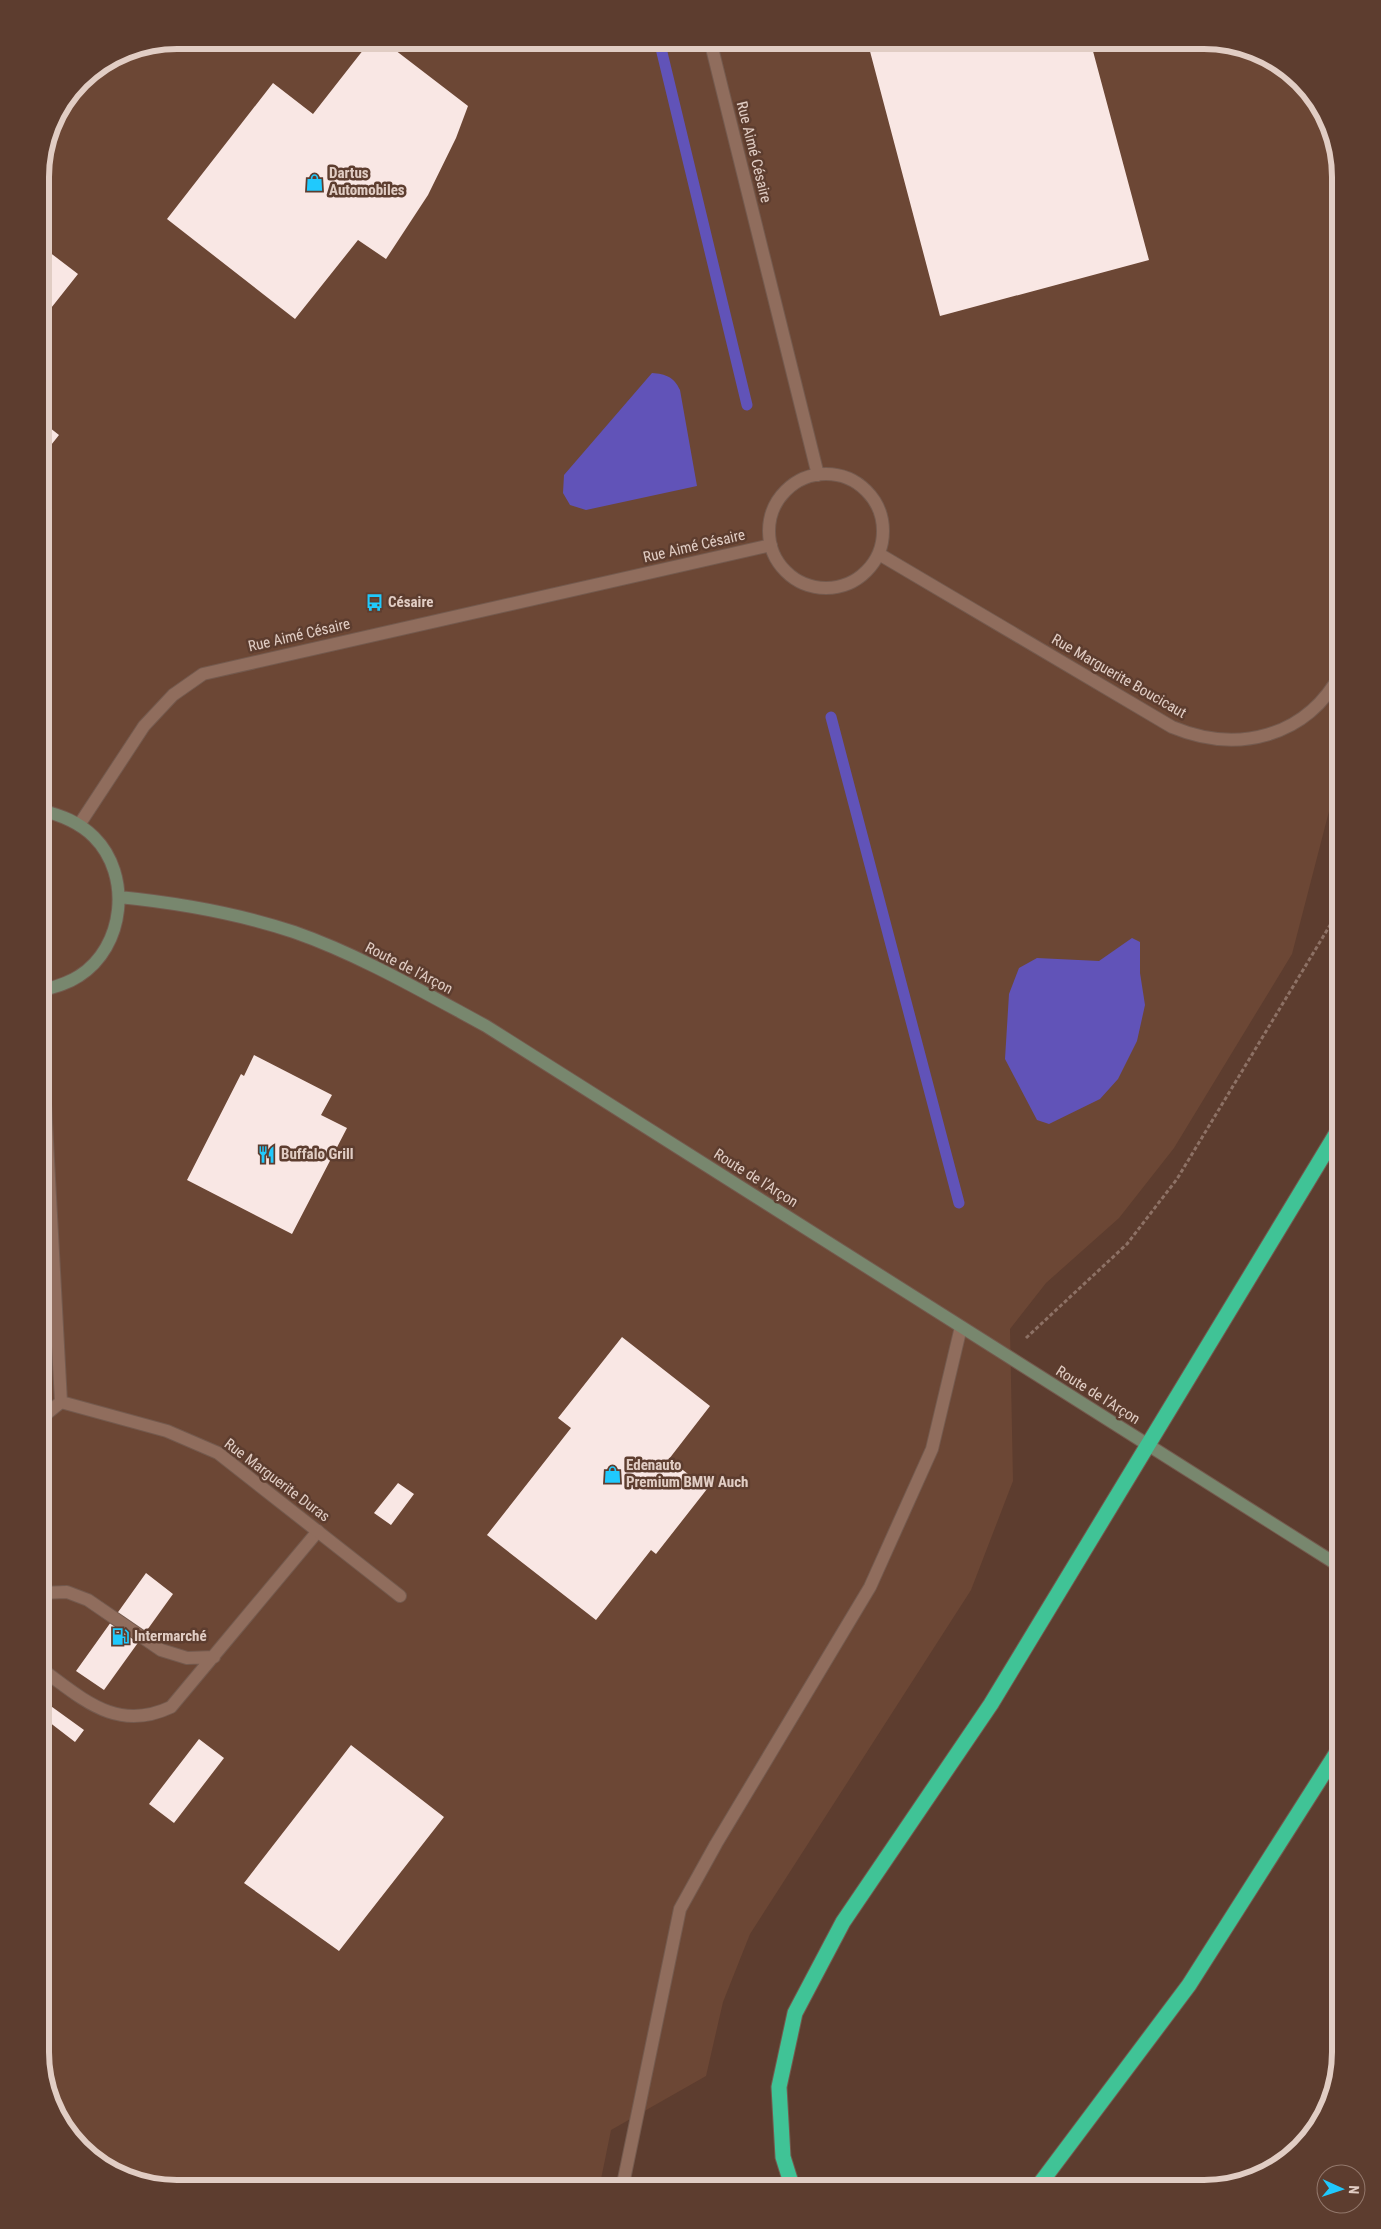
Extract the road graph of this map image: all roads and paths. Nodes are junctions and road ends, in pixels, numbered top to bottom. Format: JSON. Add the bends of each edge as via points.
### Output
{"nodes":[{"id":1,"x":712,"y":49,"type":"edge"},
{"id":2,"x":818,"y":475,"type":"junction"},
{"id":3,"x":771,"y":545,"type":"junction"},
{"id":4,"x":879,"y":554,"type":"junction"},
{"id":5,"x":1332,"y":687,"type":"edge"},
{"id":6,"x":49,"y":812,"type":"edge"},
{"id":7,"x":79,"y":825,"type":"junction"},
{"id":8,"x":119,"y":897,"type":"junction"},
{"id":9,"x":1332,"y":923,"type":"edge"},
{"id":10,"x":49,"y":989,"type":"edge"},
{"id":11,"x":1332,"y":1141,"type":"edge"},
{"id":12,"x":49,"y":1178,"type":"edge"},
{"id":13,"x":961,"y":1327,"type":"junction"},
{"id":14,"x":1006,"y":1356,"type":"junction"},
{"id":15,"x":61,"y":1402,"type":"junction"},
{"id":16,"x":49,"y":1412,"type":"edge"},
{"id":17,"x":1147,"y":1445,"type":"junction"},
{"id":18,"x":318,"y":1531,"type":"junction"},
{"id":19,"x":1332,"y":1561,"type":"edge"},
{"id":20,"x":49,"y":1593,"type":"edge"},
{"id":21,"x":400,"y":1596,"type":"dead end"},
{"id":22,"x":214,"y":1657,"type":"junction"},
{"id":23,"x":49,"y":1674,"type":"edge"},
{"id":24,"x":1332,"y":1760,"type":"edge"},
{"id":25,"x":624,"y":2180,"type":"edge"},
{"id":26,"x":790,"y":2180,"type":"edge"},
{"id":27,"x":1043,"y":2180,"type":"edge"}],
"edges":[{"from":1,"to":2,"type":"street","name":"Rue Aimé Césaire"},
{"from":2,"to":3,"type":"street","via":[[803,479],[779,500],[772,514]]},
{"from":2,"to":4,"type":"street","via":[[838,475],[857,483],[872,496],[881,514],[883,534]]},
{"from":3,"to":4,"type":"street","via":[[781,567],[799,582],[822,588],[845,585],[866,573]]},
{"from":3,"to":7,"type":"street","name":"Rue Aimé Césaire","via":[[202,674],[173,694],[144,726]]},
{"from":4,"to":5,"type":"street","name":"Rue Marguerite Boucicaut","via":[[1172,727],[1192,735],[1236,741],[1276,732],[1316,707]]},
{"from":6,"to":7,"type":"street"},
{"from":7,"to":8,"type":"street","via":[[96,838],[108,856],[116,876]]},
{"from":8,"to":10,"type":"street","via":[[115,927],[98,960],[81,975]]},
{"from":8,"to":13,"type":"street","name":"Route de l’Arçon","via":[[223,912],[296,933],[392,975],[486,1026]]},
{"from":9,"to":14,"type":"path","via":[[1177,1179],[1127,1244]]},
{"from":11,"to":17,"type":"highway"},
{"from":12,"to":15,"type":"street"},
{"from":13,"to":14,"type":"street","name":"Route de l’Arçon"},
{"from":13,"to":25,"type":"street","via":[[932,1449],[870,1587],[680,1909]]},
{"from":14,"to":17,"type":"street","name":"Route de l’Arçon"},
{"from":15,"to":16,"type":"street"},
{"from":15,"to":18,"type":"street","name":"Rue Marguerite Duras","via":[[167,1431],[218,1453]]},
{"from":17,"to":19,"type":"street","name":"Route de l’Arçon"},
{"from":17,"to":26,"type":"highway","via":[[991,1704],[843,1922],[795,2013],[780,2087],[783,2157]]},
{"from":18,"to":21,"type":"street","name":"Rue Marguerite Duras"},
{"from":18,"to":22,"type":"street"},
{"from":20,"to":22,"type":"street","via":[[67,1592],[88,1600],[161,1650],[187,1658]]},
{"from":22,"to":23,"type":"street","via":[[171,1708],[137,1717],[118,1716],[96,1708]]},
{"from":24,"to":27,"type":"highway","via":[[1189,1985]]}]}
